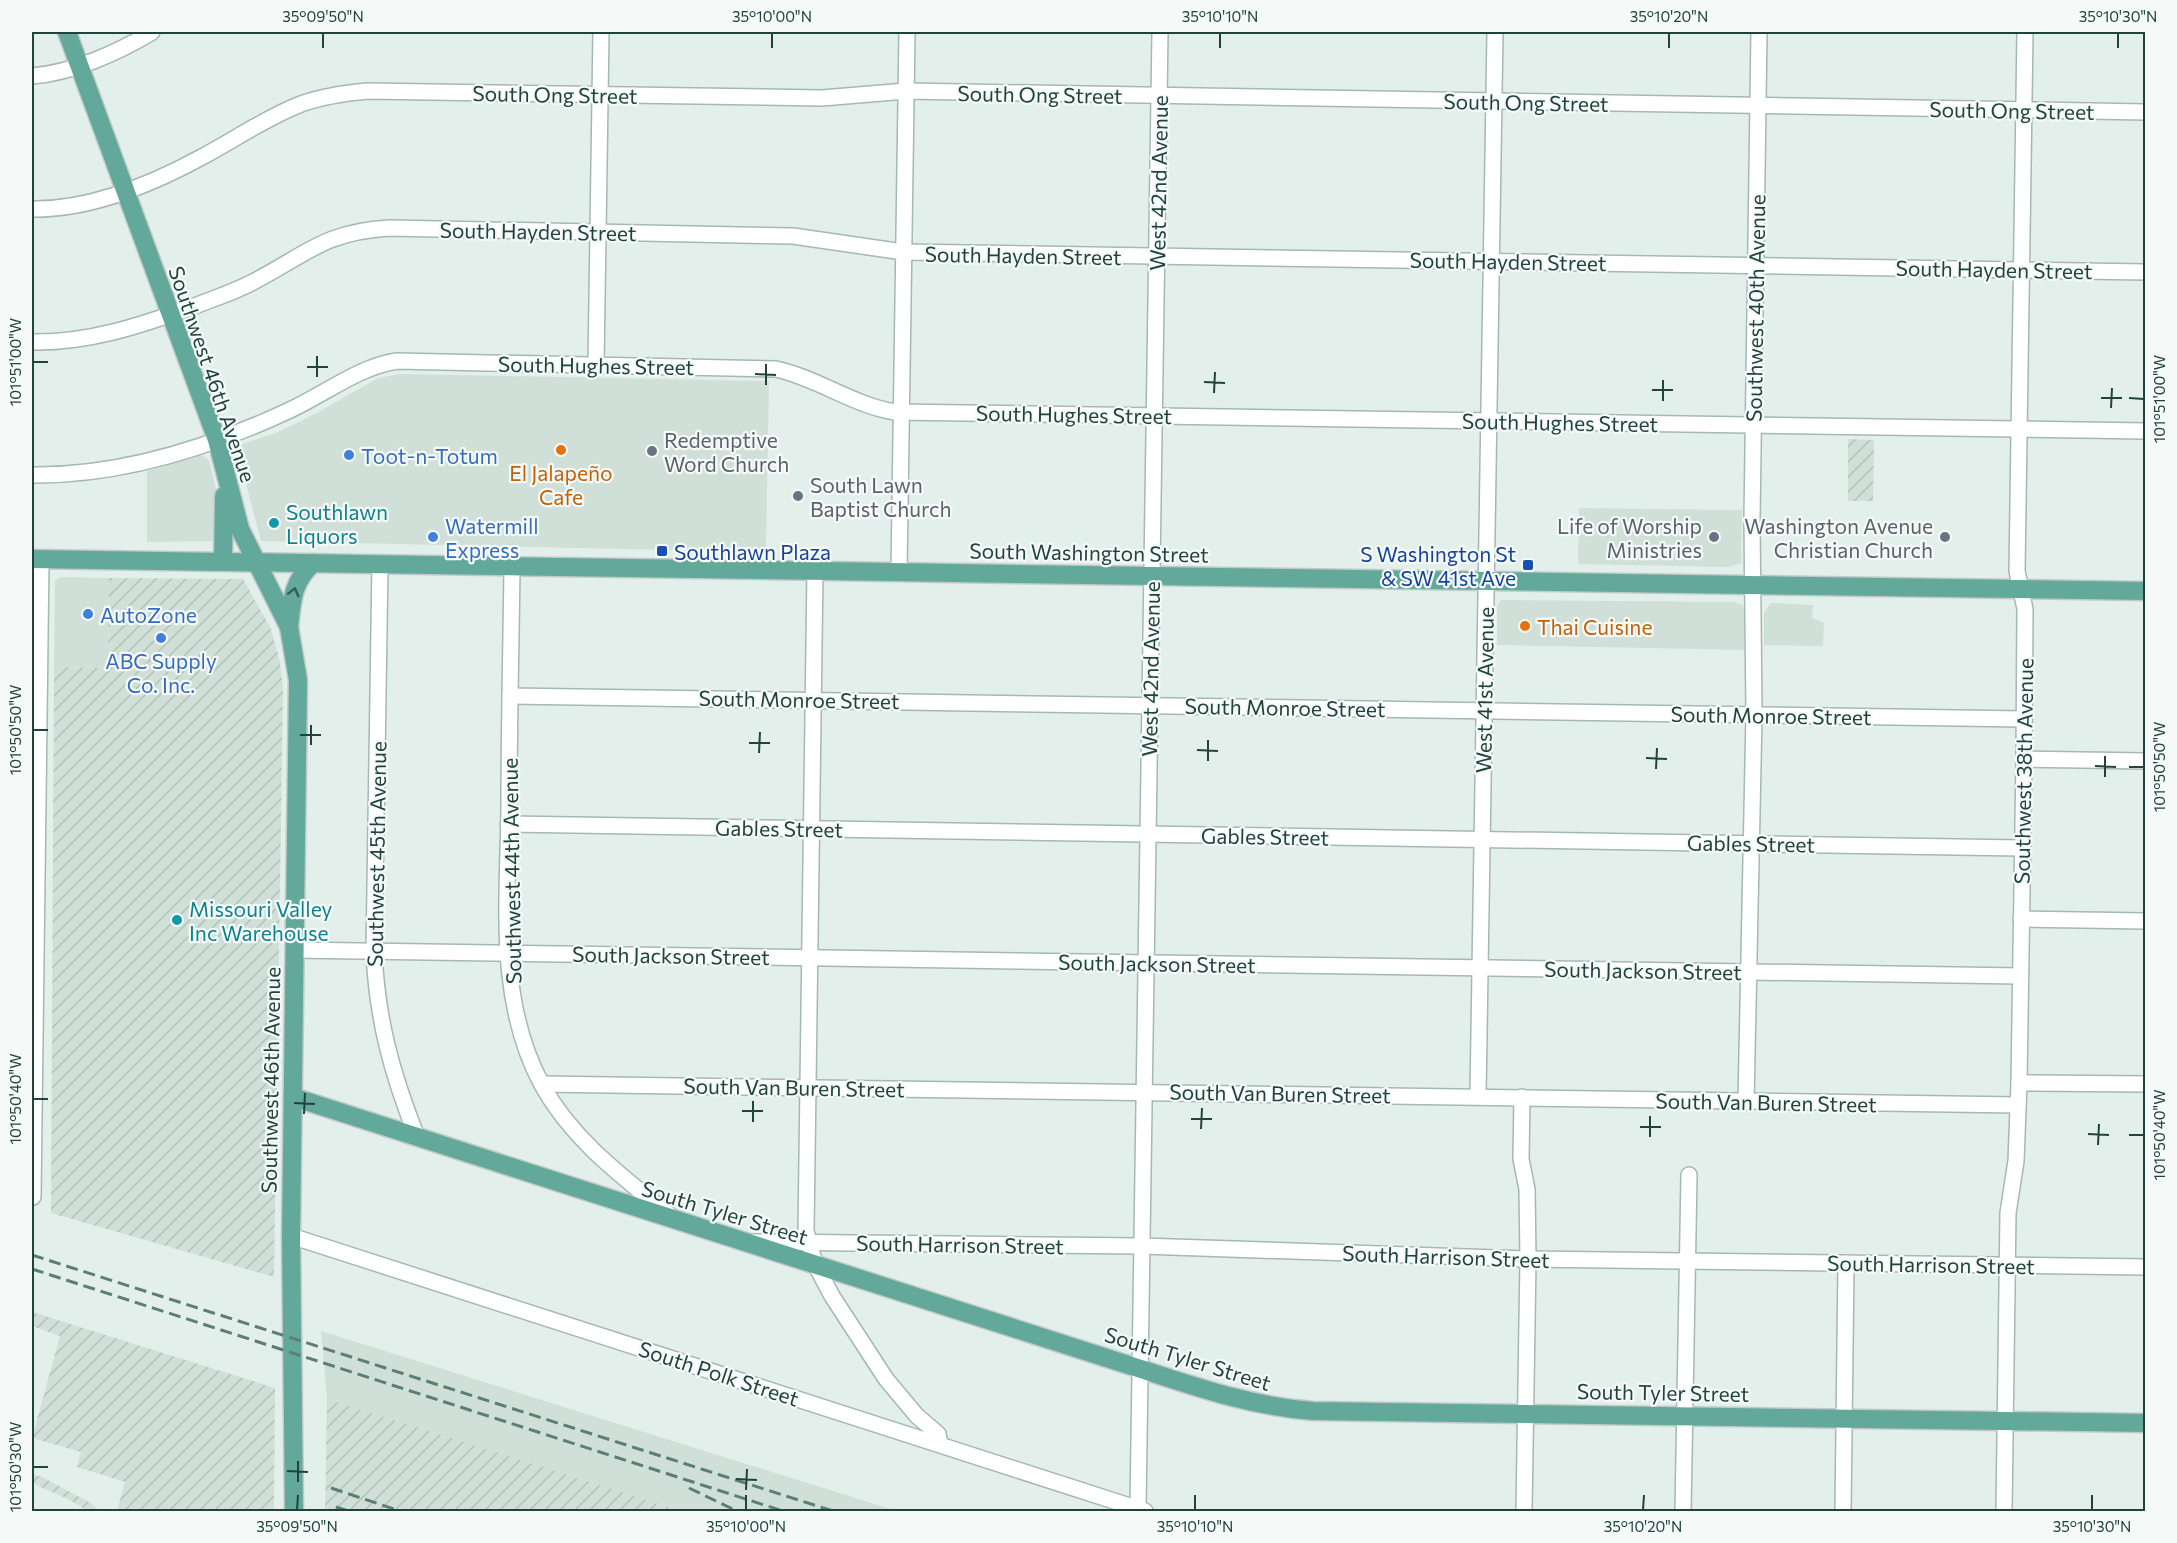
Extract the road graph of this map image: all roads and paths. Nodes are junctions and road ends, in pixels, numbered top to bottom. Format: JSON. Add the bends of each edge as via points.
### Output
{"nodes":[{"id":1,"x":67,"y":32,"type":"edge"},
{"id":2,"x":152,"y":32,"type":"edge"},
{"id":3,"x":601,"y":32,"type":"edge"},
{"id":4,"x":907,"y":32,"type":"edge"},
{"id":5,"x":1160,"y":32,"type":"edge"},
{"id":6,"x":1495,"y":32,"type":"edge"},
{"id":7,"x":1759,"y":32,"type":"edge"},
{"id":8,"x":2025,"y":32,"type":"edge"},
{"id":9,"x":80,"y":65,"type":"junction"},
{"id":10,"x":32,"y":76,"type":"edge"},
{"id":11,"x":906,"y":91,"type":"junction"},
{"id":12,"x":600,"y":95,"type":"junction"},
{"id":13,"x":1159,"y":97,"type":"junction"},
{"id":14,"x":1494,"y":102,"type":"junction"},
{"id":15,"x":1758,"y":106,"type":"junction"},
{"id":16,"x":2024,"y":110,"type":"junction"},
{"id":17,"x":2145,"y":112,"type":"edge"},
{"id":18,"x":125,"y":191,"type":"junction"},
{"id":19,"x":32,"y":209,"type":"edge"},
{"id":20,"x":598,"y":232,"type":"junction"},
{"id":21,"x":903,"y":252,"type":"junction"},
{"id":22,"x":1156,"y":257,"type":"junction"},
{"id":23,"x":1492,"y":260,"type":"junction"},
{"id":24,"x":1755,"y":265,"type":"junction"},
{"id":25,"x":2021,"y":270,"type":"junction"},
{"id":26,"x":2145,"y":272,"type":"edge"},
{"id":27,"x":171,"y":314,"type":"junction"},
{"id":28,"x":32,"y":342,"type":"edge"},
{"id":29,"x":596,"y":365,"type":"junction"},
{"id":30,"x":901,"y":412,"type":"junction"},
{"id":31,"x":1154,"y":415,"type":"junction"},
{"id":32,"x":1490,"y":421,"type":"junction"},
{"id":33,"x":1753,"y":425,"type":"junction"},
{"id":34,"x":2019,"y":429,"type":"junction"},
{"id":35,"x":2145,"y":431,"type":"edge"},
{"id":36,"x":218,"y":446,"type":"junction"},
{"id":37,"x":32,"y":475,"type":"edge"},
{"id":38,"x":36,"y":559,"type":"edge"},
{"id":39,"x":223,"y":561,"type":"junction"},
{"id":40,"x":255,"y":562,"type":"junction"},
{"id":41,"x":313,"y":563,"type":"junction"},
{"id":42,"x":380,"y":564,"type":"junction"},
{"id":43,"x":512,"y":567,"type":"junction"},
{"id":44,"x":815,"y":571,"type":"junction"},
{"id":45,"x":899,"y":572,"type":"junction"},
{"id":46,"x":1151,"y":576,"type":"junction"},
{"id":47,"x":1486,"y":581,"type":"junction"},
{"id":48,"x":1752,"y":585,"type":"junction"},
{"id":49,"x":2020,"y":590,"type":"junction"},
{"id":50,"x":2145,"y":591,"type":"edge"},
{"id":51,"x":289,"y":627,"type":"junction"},
{"id":52,"x":510,"y":696,"type":"junction"},
{"id":53,"x":813,"y":699,"type":"junction"},
{"id":54,"x":1149,"y":705,"type":"junction"},
{"id":55,"x":1484,"y":711,"type":"junction"},
{"id":56,"x":1754,"y":715,"type":"junction"},
{"id":57,"x":2024,"y":719,"type":"junction"},
{"id":58,"x":2024,"y":759,"type":"junction"},
{"id":59,"x":2145,"y":761,"type":"edge"},
{"id":60,"x":508,"y":824,"type":"junction"},
{"id":61,"x":811,"y":829,"type":"junction"},
{"id":62,"x":1148,"y":834,"type":"junction"},
{"id":63,"x":1482,"y":838,"type":"junction"},
{"id":64,"x":1751,"y":843,"type":"junction"},
{"id":65,"x":2022,"y":848,"type":"junction"},
{"id":66,"x":2021,"y":919,"type":"junction"},
{"id":67,"x":2145,"y":921,"type":"edge"},
{"id":68,"x":294,"y":950,"type":"junction"},
{"id":69,"x":374,"y":952,"type":"junction"},
{"id":70,"x":507,"y":953,"type":"junction"},
{"id":71,"x":810,"y":957,"type":"junction"},
{"id":72,"x":1146,"y":963,"type":"junction"},
{"id":73,"x":1479,"y":968,"type":"junction"},
{"id":74,"x":1749,"y":972,"type":"junction"},
{"id":75,"x":2020,"y":976,"type":"junction"},
{"id":76,"x":2019,"y":1083,"type":"junction"},
{"id":77,"x":542,"y":1084,"type":"junction"},
{"id":78,"x":2145,"y":1084,"type":"edge"},
{"id":79,"x":807,"y":1087,"type":"junction"},
{"id":80,"x":1144,"y":1091,"type":"junction"},
{"id":81,"x":1478,"y":1096,"type":"junction"},
{"id":82,"x":293,"y":1097,"type":"junction"},
{"id":83,"x":1522,"y":1097,"type":"junction"},
{"id":84,"x":1746,"y":1102,"type":"junction"},
{"id":85,"x":2018,"y":1105,"type":"junction"},
{"id":86,"x":417,"y":1137,"type":"junction"},
{"id":87,"x":1689,"y":1175,"type":"dead end"},
{"id":88,"x":33,"y":1197,"type":"dead end"},
{"id":89,"x":677,"y":1220,"type":"junction"},
{"id":90,"x":291,"y":1236,"type":"junction"},
{"id":91,"x":746,"y":1242,"type":"junction"},
{"id":92,"x":809,"y":1242,"type":"junction"},
{"id":93,"x":1142,"y":1246,"type":"junction"},
{"id":94,"x":1528,"y":1259,"type":"junction"},
{"id":95,"x":1688,"y":1261,"type":"junction"},
{"id":96,"x":1846,"y":1263,"type":"junction"},
{"id":97,"x":815,"y":1264,"type":"junction"},
{"id":98,"x":2007,"y":1265,"type":"junction"},
{"id":99,"x":2145,"y":1267,"type":"edge"},
{"id":100,"x":1141,"y":1369,"type":"junction"},
{"id":101,"x":1525,"y":1413,"type":"junction"},
{"id":102,"x":1684,"y":1414,"type":"junction"},
{"id":103,"x":1845,"y":1416,"type":"junction"},
{"id":104,"x":2005,"y":1420,"type":"junction"},
{"id":105,"x":2145,"y":1423,"type":"edge"},
{"id":106,"x":940,"y":1444,"type":"junction"},
{"id":107,"x":1143,"y":1510,"type":"edge"},
{"id":108,"x":294,"y":1512,"type":"edge"},
{"id":109,"x":1524,"y":1512,"type":"edge"},
{"id":110,"x":1683,"y":1512,"type":"edge"},
{"id":111,"x":1843,"y":1512,"type":"edge"},
{"id":112,"x":2004,"y":1512,"type":"edge"}],
"edges":[{"from":1,"to":9,"type":"main road","name":"Southwest 46th Avenue"},
{"from":2,"to":9,"type":"street"},
{"from":3,"to":12,"type":"street"},
{"from":4,"to":11,"type":"street"},
{"from":5,"to":13,"type":"street","name":"West 42nd Avenue"},
{"from":6,"to":14,"type":"street","name":"West 41st Avenue"},
{"from":7,"to":15,"type":"street","name":"Southwest 40th Avenue"},
{"from":8,"to":16,"type":"street","name":"Southwest 38th Avenue"},
{"from":9,"to":10,"type":"street"},
{"from":9,"to":18,"type":"main road","name":"Southwest 46th Avenue"},
{"from":11,"to":12,"type":"street","name":"South Ong Street","via":[[822,98]]},
{"from":11,"to":13,"type":"street","name":"South Ong Street"},
{"from":11,"to":21,"type":"street"},
{"from":12,"to":18,"type":"street","name":"South Ong Street","via":[[368,91],[324,97],[276,114],[200,158]]},
{"from":12,"to":20,"type":"street"},
{"from":13,"to":14,"type":"street","name":"South Ong Street"},
{"from":13,"to":22,"type":"street","name":"West 42nd Avenue"},
{"from":14,"to":15,"type":"street","name":"South Ong Street"},
{"from":14,"to":23,"type":"street","name":"West 41st Avenue"},
{"from":15,"to":16,"type":"street","name":"South Ong Street"},
{"from":15,"to":24,"type":"street","name":"Southwest 40th Avenue"},
{"from":16,"to":17,"type":"street","name":"South Ong Street"},
{"from":16,"to":25,"type":"street","name":"Southwest 38th Avenue"},
{"from":18,"to":19,"type":"street","name":"South Ong Street","via":[[69,207]]},
{"from":18,"to":27,"type":"main road","name":"Southwest 46th Avenue"},
{"from":20,"to":21,"type":"street","name":"South Hayden Street","via":[[794,236]]},
{"from":20,"to":27,"type":"street","name":"South Hayden Street","via":[[389,228],[351,232],[309,248],[235,291]]},
{"from":20,"to":29,"type":"street"},
{"from":21,"to":22,"type":"street","name":"South Hayden Street"},
{"from":21,"to":30,"type":"street"},
{"from":22,"to":23,"type":"street","name":"South Hayden Street"},
{"from":22,"to":31,"type":"street","name":"West 42nd Avenue"},
{"from":23,"to":24,"type":"street","name":"South Hayden Street"},
{"from":23,"to":32,"type":"street","name":"West 41st Avenue"},
{"from":24,"to":25,"type":"street","name":"South Hayden Street"},
{"from":24,"to":33,"type":"street","name":"Southwest 40th Avenue"},
{"from":25,"to":26,"type":"street","name":"South Hayden Street"},
{"from":25,"to":34,"type":"street","name":"Southwest 38th Avenue"},
{"from":27,"to":28,"type":"street","name":"South Hayden Street","via":[[97,336]]},
{"from":27,"to":36,"type":"main road","name":"Southwest 46th Avenue"},
{"from":29,"to":30,"type":"street","name":"South Hughes Street","via":[[776,369],[806,377],[878,408]]},
{"from":29,"to":36,"type":"street","name":"South Hughes Street","via":[[382,363]]},
{"from":30,"to":31,"type":"street","name":"South Hughes Street"},
{"from":30,"to":45,"type":"street"},
{"from":31,"to":32,"type":"street","name":"South Hughes Street"},
{"from":31,"to":46,"type":"street","name":"West 42nd Avenue"},
{"from":32,"to":33,"type":"street","name":"South Hughes Street"},
{"from":32,"to":47,"type":"street","name":"West 41st Avenue"},
{"from":33,"to":34,"type":"street","name":"South Hughes Street"},
{"from":33,"to":48,"type":"street","name":"Southwest 40th Avenue"},
{"from":34,"to":35,"type":"street","name":"South Hughes Street"},
{"from":34,"to":49,"type":"street","name":"Southwest 38th Avenue"},
{"from":36,"to":37,"type":"street","name":"South Hughes Street","via":[[137,464]]},
{"from":36,"to":39,"type":"main road","via":[[224,492]]},
{"from":36,"to":40,"type":"main road","name":"Southwest 46th Avenue","via":[[240,529]]},
{"from":38,"to":39,"type":"main road","name":"South Washington Street"},
{"from":38,"to":88,"type":"street"},
{"from":39,"to":40,"type":"main road","name":"South Washington Street"},
{"from":40,"to":41,"type":"main road","name":"South Washington Street"},
{"from":40,"to":51,"type":"main road","name":"Southwest 46th Avenue"},
{"from":41,"to":42,"type":"main road","name":"South Washington Street"},
{"from":51,"to":41,"type":"main road","one_way":true,"via":[[293,590],[301,574]]},
{"from":42,"to":43,"type":"main road","name":"South Washington Street"},
{"from":42,"to":69,"type":"street","name":"Southwest 45th Avenue"},
{"from":43,"to":44,"type":"main road","name":"South Washington Street"},
{"from":43,"to":52,"type":"street","name":"Southwest 44th Avenue"},
{"from":44,"to":45,"type":"main road","name":"South Washington Street"},
{"from":44,"to":53,"type":"street"},
{"from":45,"to":46,"type":"main road","name":"South Washington Street"},
{"from":46,"to":47,"type":"main road","name":"South Washington Street"},
{"from":46,"to":54,"type":"street","name":"West 42nd Avenue"},
{"from":47,"to":48,"type":"main road","name":"South Washington Street"},
{"from":47,"to":55,"type":"street","name":"West 41st Avenue"},
{"from":48,"to":49,"type":"main road","name":"South Washington Street"},
{"from":48,"to":56,"type":"street","name":"Southwest 40th Avenue"},
{"from":49,"to":50,"type":"main road","name":"South Washington Street"},
{"from":49,"to":57,"type":"street","name":"Southwest 38th Avenue","via":[[2025,609]]},
{"from":51,"to":68,"type":"main road","name":"Southwest 46th Avenue","via":[[298,680]]},
{"from":52,"to":53,"type":"street","name":"South Monroe Street"},
{"from":52,"to":60,"type":"street","name":"Southwest 44th Avenue"},
{"from":53,"to":54,"type":"street","name":"South Monroe Street"},
{"from":53,"to":61,"type":"street"},
{"from":54,"to":55,"type":"street","name":"South Monroe Street"},
{"from":54,"to":62,"type":"street","name":"West 42nd Avenue"},
{"from":55,"to":56,"type":"street","name":"South Monroe Street"},
{"from":55,"to":63,"type":"street","name":"West 41st Avenue"},
{"from":56,"to":57,"type":"street","name":"South Monroe Street"},
{"from":56,"to":64,"type":"street","name":"Southwest 40th Avenue"},
{"from":57,"to":58,"type":"street","name":"Southwest 38th Avenue"},
{"from":58,"to":59,"type":"street"},
{"from":58,"to":65,"type":"street","name":"Southwest 38th Avenue"},
{"from":60,"to":61,"type":"street","name":"Gables Street"},
{"from":60,"to":70,"type":"street","name":"Southwest 44th Avenue"},
{"from":61,"to":62,"type":"street","name":"Gables Street"},
{"from":61,"to":71,"type":"street"},
{"from":62,"to":63,"type":"street","name":"Gables Street"},
{"from":62,"to":72,"type":"street","name":"West 42nd Avenue"},
{"from":63,"to":64,"type":"street","name":"Gables Street"},
{"from":63,"to":73,"type":"street","name":"West 41st Avenue"},
{"from":64,"to":65,"type":"street","name":"Gables Street"},
{"from":64,"to":74,"type":"street","name":"Southwest 40th Avenue"},
{"from":65,"to":66,"type":"street","name":"Southwest 38th Avenue"},
{"from":66,"to":67,"type":"street"},
{"from":66,"to":75,"type":"street","name":"Southwest 38th Avenue"},
{"from":68,"to":69,"type":"street","name":"South Jackson Street"},
{"from":68,"to":82,"type":"main road","name":"Southwest 46th Avenue"},
{"from":69,"to":70,"type":"street","name":"South Jackson Street"},
{"from":69,"to":86,"type":"street","name":"Southwest 45th Avenue","via":[[384,1044]]},
{"from":70,"to":71,"type":"street","name":"South Jackson Street"},
{"from":70,"to":77,"type":"street","name":"Southwest 44th Avenue","via":[[518,1023]]},
{"from":71,"to":72,"type":"street","name":"South Jackson Street"},
{"from":71,"to":79,"type":"street"},
{"from":72,"to":73,"type":"street","name":"South Jackson Street"},
{"from":72,"to":80,"type":"street","name":"West 42nd Avenue"},
{"from":73,"to":74,"type":"street","name":"South Jackson Street"},
{"from":73,"to":81,"type":"street","name":"West 41st Avenue"},
{"from":74,"to":75,"type":"street","name":"South Jackson Street"},
{"from":74,"to":84,"type":"street","name":"Southwest 40th Avenue"},
{"from":75,"to":76,"type":"street","name":"Southwest 38th Avenue"},
{"from":76,"to":78,"type":"street"},
{"from":76,"to":85,"type":"street","name":"Southwest 38th Avenue"},
{"from":77,"to":79,"type":"street","name":"South Van Buren Street"},
{"from":77,"to":89,"type":"street","name":"Southwest 44th Avenue","via":[[581,1139]]},
{"from":79,"to":80,"type":"street","name":"South Van Buren Street"},
{"from":79,"to":92,"type":"street"},
{"from":80,"to":81,"type":"street","name":"South Van Buren Street"},
{"from":80,"to":93,"type":"street","name":"West 42nd Avenue"},
{"from":81,"to":83,"type":"street","name":"South Van Buren Street"},
{"from":82,"to":86,"type":"main road","name":"South Tyler Street"},
{"from":82,"to":90,"type":"main road","name":"Southwest 46th Avenue"},
{"from":83,"to":84,"type":"street","name":"South Van Buren Street"},
{"from":83,"to":94,"type":"street","via":[[1521,1159],[1527,1189]]},
{"from":84,"to":85,"type":"street","name":"South Van Buren Street"},
{"from":85,"to":98,"type":"street","name":"Southwest 38th Avenue","via":[[2016,1161],[2008,1205]]},
{"from":86,"to":89,"type":"main road","name":"South Tyler Street"},
{"from":87,"to":95,"type":"street"},
{"from":89,"to":91,"type":"main road","name":"South Tyler Street"},
{"from":90,"to":106,"type":"street","name":"South Polk Street"},
{"from":90,"to":108,"type":"main road","name":"Southwest 46th Avenue"},
{"from":91,"to":92,"type":"street","name":"South Harrison Street"},
{"from":91,"to":97,"type":"main road","name":"South Tyler Street"},
{"from":92,"to":93,"type":"street","name":"South Harrison Street"},
{"from":92,"to":97,"type":"street"},
{"from":93,"to":94,"type":"street","name":"South Harrison Street"},
{"from":93,"to":100,"type":"street","name":"West 42nd Avenue"},
{"from":94,"to":95,"type":"street","name":"South Harrison Street"},
{"from":94,"to":101,"type":"street"},
{"from":95,"to":96,"type":"street","name":"South Harrison Street"},
{"from":95,"to":102,"type":"street"},
{"from":96,"to":98,"type":"street","name":"South Harrison Street"},
{"from":96,"to":103,"type":"street"},
{"from":97,"to":100,"type":"main road","name":"South Tyler Street"},
{"from":97,"to":106,"type":"street","via":[[886,1379],[938,1434]]},
{"from":98,"to":99,"type":"street","name":"South Harrison Street"},
{"from":98,"to":104,"type":"street","name":"Southwest 38th Avenue"},
{"from":100,"to":101,"type":"main road","name":"South Tyler Street","via":[[1271,1407],[1313,1411]]},
{"from":100,"to":107,"type":"street","name":"West 42nd Avenue"},
{"from":101,"to":102,"type":"main road","name":"South Tyler Street"},
{"from":101,"to":109,"type":"street"},
{"from":102,"to":103,"type":"main road","name":"South Tyler Street"},
{"from":102,"to":110,"type":"street"},
{"from":103,"to":104,"type":"main road","name":"South Tyler Street"},
{"from":103,"to":111,"type":"street"},
{"from":104,"to":105,"type":"main road","name":"South Tyler Street"},
{"from":104,"to":112,"type":"street","name":"Southwest 38th Avenue"},
{"from":106,"to":107,"type":"street","name":"South Polk Street"}]}
